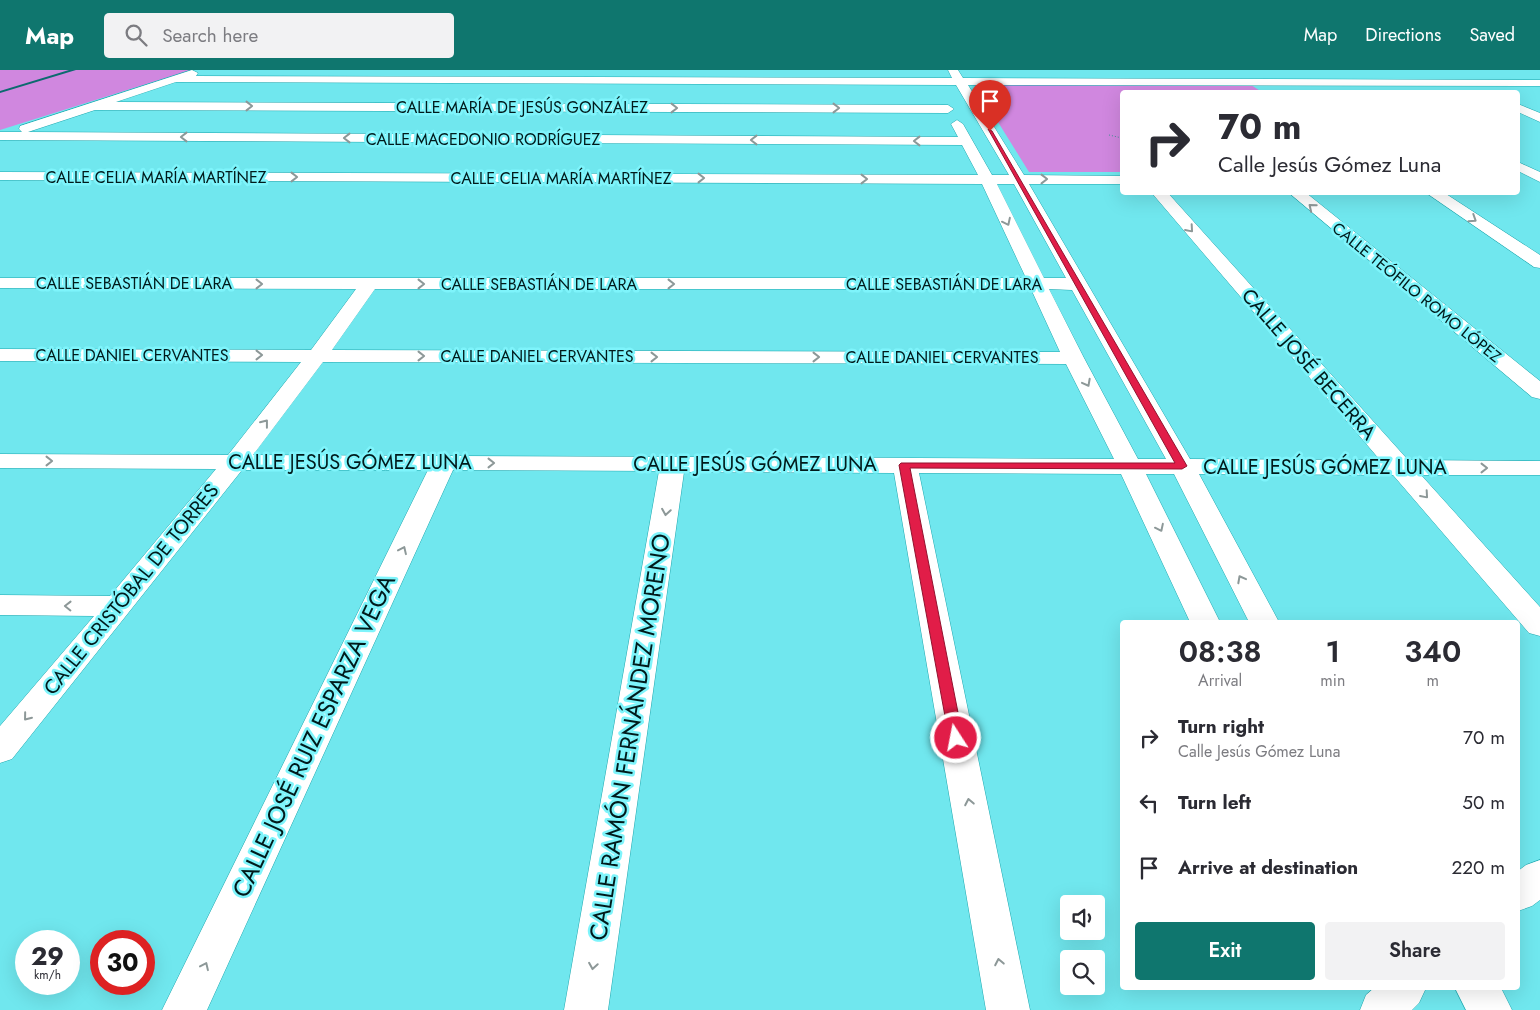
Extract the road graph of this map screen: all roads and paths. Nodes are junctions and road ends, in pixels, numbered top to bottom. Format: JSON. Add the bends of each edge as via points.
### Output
{"nodes":[{"id":1,"x":201,"y":71,"type":"edge"},
{"id":2,"x":1230,"y":72,"type":"edge"},
{"id":3,"x":1314,"y":72,"type":"edge"},
{"id":4,"x":931,"y":75,"type":"edge"},
{"id":5,"x":956,"y":75,"type":"edge"},
{"id":6,"x":1251,"y":75,"type":"edge"},
{"id":7,"x":1540,"y":75,"type":"edge"},
{"id":8,"x":533,"y":77,"type":"junction"},
{"id":9,"x":177,"y":79,"type":"junction"},
{"id":10,"x":1361,"y":82,"type":"junction"},
{"id":11,"x":1462,"y":83,"type":"junction"},
{"id":12,"x":1540,"y":83,"type":"edge"},
{"id":13,"x":1272,"y":88,"type":"edge"},
{"id":14,"x":1376,"y":90,"type":"edge"},
{"id":15,"x":1479,"y":90,"type":"edge"},
{"id":16,"x":95,"y":106,"type":"junction"},
{"id":17,"x":511,"y":107,"type":"junction"},
{"id":18,"x":948,"y":109,"type":"junction"},
{"id":19,"x":1520,"y":109,"type":"edge"},
{"id":20,"x":1540,"y":118,"type":"edge"},
{"id":21,"x":1110,"y":135,"type":"dead end"},
{"id":22,"x":0,"y":136,"type":"edge"},
{"id":23,"x":1120,"y":138,"type":"edge"},
{"id":24,"x":487,"y":139,"type":"junction"},
{"id":25,"x":965,"y":141,"type":"junction"},
{"id":26,"x":1520,"y":167,"type":"edge"},
{"id":27,"x":0,"y":176,"type":"edge"},
{"id":28,"x":458,"y":178,"type":"junction"},
{"id":29,"x":986,"y":179,"type":"junction"},
{"id":30,"x":1019,"y":179,"type":"junction"},
{"id":31,"x":1540,"y":179,"type":"edge"},
{"id":32,"x":1120,"y":180,"type":"edge"},
{"id":33,"x":1520,"y":181,"type":"edge"},
{"id":34,"x":1161,"y":195,"type":"edge"},
{"id":35,"x":1299,"y":195,"type":"edge"},
{"id":36,"x":1437,"y":195,"type":"edge"},
{"id":37,"x":1540,"y":262,"type":"edge"},
{"id":38,"x":0,"y":283,"type":"edge"},
{"id":39,"x":368,"y":284,"type":"junction"},
{"id":40,"x":1038,"y":284,"type":"junction"},
{"id":41,"x":1079,"y":284,"type":"junction"},
{"id":42,"x":0,"y":355,"type":"edge"},
{"id":43,"x":318,"y":356,"type":"junction"},
{"id":44,"x":1073,"y":358,"type":"junction"},
{"id":45,"x":1540,"y":392,"type":"edge"},
{"id":46,"x":0,"y":460,"type":"edge"},
{"id":47,"x":234,"y":462,"type":"junction"},
{"id":48,"x":444,"y":463,"type":"junction"},
{"id":49,"x":673,"y":464,"type":"junction"},
{"id":50,"x":905,"y":465,"type":"junction"},
{"id":51,"x":1130,"y":466,"type":"junction"},
{"id":52,"x":1182,"y":466,"type":"junction"},
{"id":53,"x":1400,"y":467,"type":"junction"},
{"id":54,"x":1540,"y":468,"type":"edge"},
{"id":55,"x":0,"y":605,"type":"edge"},
{"id":56,"x":117,"y":606,"type":"junction"},
{"id":57,"x":1204,"y":620,"type":"edge"},
{"id":58,"x":1263,"y":620,"type":"edge"},
{"id":59,"x":1540,"y":626,"type":"edge"},
{"id":60,"x":0,"y":750,"type":"edge"},
{"id":61,"x":1478,"y":990,"type":"edge"},
{"id":62,"x":184,"y":1010,"type":"edge"},
{"id":63,"x":586,"y":1010,"type":"edge"},
{"id":64,"x":1008,"y":1010,"type":"edge"},
{"id":65,"x":1490,"y":1010,"type":"edge"}],
"edges":[{"from":1,"to":8,"type":"street"},
{"from":1,"to":9,"type":"street"},
{"from":2,"to":5,"type":"street"},
{"from":2,"to":6,"type":"street"},
{"from":3,"to":6,"type":"street"},
{"from":3,"to":7,"type":"street"},
{"from":4,"to":5,"type":"street"},
{"from":4,"to":8,"type":"street"},
{"from":4,"to":18,"type":"street"},
{"from":5,"to":6,"type":"street"},
{"from":5,"to":30,"type":"street"},
{"from":6,"to":13,"type":"street"},
{"from":8,"to":9,"type":"street"},
{"from":8,"to":17,"type":"street"},
{"from":9,"to":16,"type":"street"},
{"from":10,"to":11,"type":"street"},
{"from":10,"to":13,"type":"street"},
{"from":10,"to":14,"type":"street"},
{"from":11,"to":12,"type":"street"},
{"from":11,"to":15,"type":"street"},
{"from":16,"to":17,"type":"street","name":"CALLE MARÍA DE JESÚS GONZÁLEZ","one_way":true},
{"from":16,"to":22,"type":"street"},
{"from":17,"to":18,"type":"street","name":"CALLE MARÍA DE JESÚS GONZÁLEZ","one_way":true},
{"from":17,"to":24,"type":"street"},
{"from":18,"to":25,"type":"street"},
{"from":19,"to":20,"type":"street"},
{"from":21,"to":23,"type":"path"},
{"from":24,"to":22,"type":"street","name":"CALLE MACEDONIO RODRÍGUEZ","one_way":true},
{"from":25,"to":24,"type":"street","name":"CALLE MACEDONIO RODRÍGUEZ","one_way":true},
{"from":24,"to":28,"type":"street"},
{"from":25,"to":29,"type":"street"},
{"from":26,"to":31,"type":"street"},
{"from":27,"to":28,"type":"street","name":"CALLE CELIA MARÍA MARTÍNEZ","one_way":true},
{"from":28,"to":29,"type":"street","name":"CALLE CELIA MARÍA MARTÍNEZ","one_way":true},
{"from":29,"to":30,"type":"street","name":"CALLE CELIA MARÍA MARTÍNEZ"},
{"from":29,"to":40,"type":"street","one_way":true},
{"from":30,"to":32,"type":"street","name":"CALLE CELIA MARÍA MARTÍNEZ","one_way":true},
{"from":30,"to":41,"type":"street"},
{"from":31,"to":33,"type":"street"},
{"from":34,"to":53,"type":"street","name":"CALLE JOSÉ BECERRA","one_way":true},
{"from":45,"to":35,"type":"street","name":"CALLE TEÓFILO ROMO LÓPEZ","one_way":true},
{"from":36,"to":37,"type":"street","one_way":true},
{"from":38,"to":39,"type":"street","name":"CALLE SEBASTIÁN DE LARA","one_way":true},
{"from":39,"to":40,"type":"street","name":"CALLE SEBASTIÁN DE LARA","one_way":true},
{"from":39,"to":43,"type":"street","name":"CALLE CRISTÓBAL DE TORRES"},
{"from":40,"to":41,"type":"street","name":"CALLE SEBASTIÁN DE LARA"},
{"from":40,"to":44,"type":"street"},
{"from":41,"to":52,"type":"street"},
{"from":42,"to":43,"type":"street","name":"CALLE DANIEL CERVANTES","one_way":true},
{"from":43,"to":44,"type":"street","name":"CALLE DANIEL CERVANTES","one_way":true},
{"from":47,"to":43,"type":"street","name":"CALLE CRISTÓBAL DE TORRES","one_way":true},
{"from":44,"to":51,"type":"street","one_way":true},
{"from":46,"to":47,"type":"street","name":"CALLE JESÚS GÓMEZ LUNA","one_way":true},
{"from":47,"to":48,"type":"street","name":"CALLE JESÚS GÓMEZ LUNA"},
{"from":47,"to":56,"type":"street","name":"CALLE CRISTÓBAL DE TORRES"},
{"from":48,"to":49,"type":"street","name":"CALLE JESÚS GÓMEZ LUNA","one_way":true},
{"from":62,"to":48,"type":"street","name":"CALLE JOSÉ RUIZ ESPARZA VEGA","one_way":true},
{"from":49,"to":50,"type":"street","name":"CALLE JESÚS GÓMEZ LUNA"},
{"from":49,"to":63,"type":"street","name":"CALLE RAMÓN FERNÁNDEZ MORENO","one_way":true},
{"from":50,"to":51,"type":"street","name":"CALLE JESÚS GÓMEZ LUNA"},
{"from":64,"to":50,"type":"street","one_way":true},
{"from":51,"to":52,"type":"street","name":"CALLE JESÚS GÓMEZ LUNA"},
{"from":51,"to":57,"type":"street","one_way":true},
{"from":52,"to":53,"type":"street","name":"CALLE JESÚS GÓMEZ LUNA"},
{"from":58,"to":52,"type":"street","one_way":true},
{"from":53,"to":54,"type":"street","name":"CALLE JESÚS GÓMEZ LUNA","one_way":true},
{"from":53,"to":59,"type":"street","name":"CALLE JOSÉ BECERRA","one_way":true},
{"from":56,"to":55,"type":"street","one_way":true},
{"from":56,"to":60,"type":"street","name":"CALLE CRISTÓBAL DE TORRES","one_way":true},
{"from":61,"to":65,"type":"street"}]}
